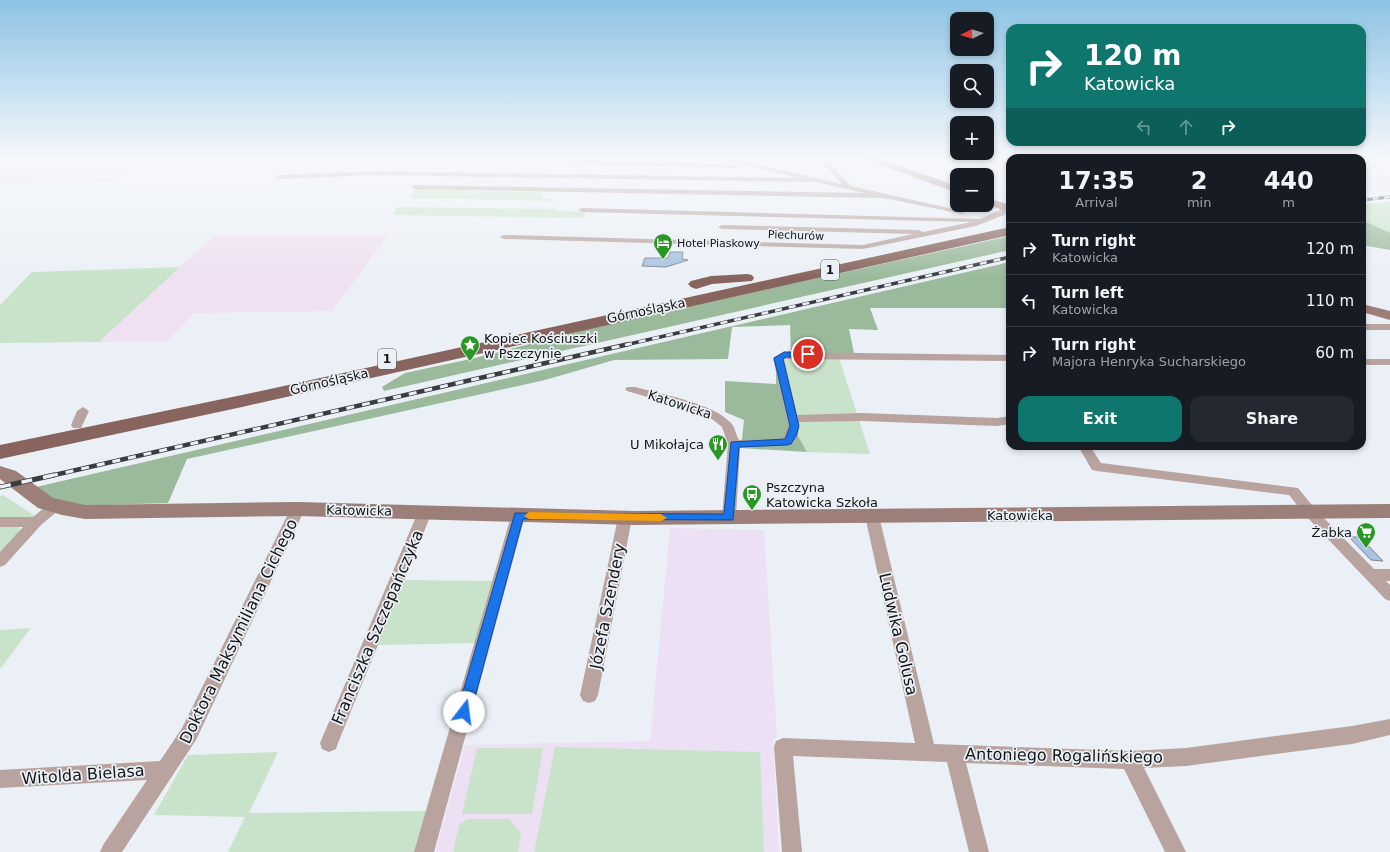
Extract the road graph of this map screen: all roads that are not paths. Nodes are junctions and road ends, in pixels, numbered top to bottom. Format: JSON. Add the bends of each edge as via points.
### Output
{"nodes":[{"id":1,"x":896,"y":199,"type":"edge"},
{"id":2,"x":994,"y":203,"type":"edge"},
{"id":3,"x":1006,"y":207,"type":"edge"},
{"id":4,"x":1006,"y":209,"type":"edge"},
{"id":5,"x":582,"y":210,"type":"dead end"},
{"id":6,"x":985,"y":219,"type":"junction"},
{"id":7,"x":722,"y":226,"type":"dead end"},
{"id":8,"x":1006,"y":226,"type":"edge"},
{"id":9,"x":1006,"y":232,"type":"edge"},
{"id":10,"x":938,"y":233,"type":"junction"},
{"id":11,"x":504,"y":237,"type":"dead end"},
{"id":12,"x":774,"y":275,"type":"junction"},
{"id":13,"x":696,"y":284,"type":"dead end"},
{"id":14,"x":1366,"y":309,"type":"edge"},
{"id":15,"x":1390,"y":316,"type":"edge"},
{"id":16,"x":1366,"y":327,"type":"edge"},
{"id":17,"x":1390,"y":327,"type":"edge"},
{"id":18,"x":1006,"y":358,"type":"edge"},
{"id":19,"x":1366,"y":362,"type":"edge"},
{"id":20,"x":1390,"y":362,"type":"edge"},
{"id":21,"x":632,"y":389,"type":"dead end"},
{"id":22,"x":242,"y":401,"type":"junction"},
{"id":23,"x":793,"y":419,"type":"junction"},
{"id":24,"x":1006,"y":420,"type":"edge"},
{"id":25,"x":0,"y":442,"type":"edge"},
{"id":26,"x":734,"y":444,"type":"junction"},
{"id":27,"x":1086,"y":450,"type":"edge"},
{"id":28,"x":0,"y":452,"type":"edge"},
{"id":29,"x":0,"y":462,"type":"edge"},
{"id":30,"x":0,"y":472,"type":"edge"},
{"id":31,"x":55,"y":506,"type":"junction"},
{"id":32,"x":298,"y":509,"type":"junction"},
{"id":33,"x":426,"y":512,"type":"junction"},
{"id":34,"x":1310,"y":512,"type":"junction"},
{"id":35,"x":1390,"y":512,"type":"edge"},
{"id":36,"x":518,"y":516,"type":"junction"},
{"id":37,"x":872,"y":516,"type":"junction"},
{"id":38,"x":729,"y":517,"type":"junction"},
{"id":39,"x":625,"y":518,"type":"junction"},
{"id":40,"x":0,"y":522,"type":"edge"},
{"id":41,"x":36,"y":522,"type":"junction"},
{"id":42,"x":0,"y":561,"type":"edge"},
{"id":43,"x":1372,"y":575,"type":"junction"},
{"id":44,"x":1390,"y":575,"type":"edge"},
{"id":45,"x":1390,"y":594,"type":"edge"},
{"id":46,"x":590,"y":695,"type":"dead end"},
{"id":47,"x":1390,"y":726,"type":"edge"},
{"id":48,"x":329,"y":743,"type":"dead end"},
{"id":49,"x":926,"y":751,"type":"junction"},
{"id":50,"x":954,"y":752,"type":"junction"},
{"id":51,"x":1130,"y":760,"type":"junction"},
{"id":52,"x":166,"y":770,"type":"junction"},
{"id":53,"x":0,"y":779,"type":"edge"},
{"id":54,"x":110,"y":852,"type":"edge"},
{"id":55,"x":424,"y":852,"type":"edge"},
{"id":56,"x":792,"y":852,"type":"edge"},
{"id":57,"x":979,"y":852,"type":"edge"},
{"id":58,"x":1176,"y":852,"type":"edge"}],
"edges":[{"from":1,"to":6,"type":"street"},
{"from":2,"to":3,"type":"street"},
{"from":4,"to":6,"type":"street","name":"Piechurów"},
{"from":5,"to":6,"type":"street"},
{"from":6,"to":10,"type":"street","name":"Piechurów"},
{"from":7,"to":10,"type":"street"},
{"from":8,"to":12,"type":"main road","name":"Górnośląska","number":"1"},
{"from":9,"to":22,"type":"main road","name":"Górnośląska","number":"1"},
{"from":10,"to":11,"type":"street","name":"Piechurów","via":[[877,246],[850,248]]},
{"from":12,"to":13,"type":"main road","via":[[712,280]]},
{"from":12,"to":25,"type":"main road","name":"Górnośląska","number":"1","via":[[80,418]]},
{"from":14,"to":15,"type":"street"},
{"from":16,"to":17,"type":"street"},
{"from":18,"to":23,"type":"street","via":[[784,355],[778,358]]},
{"from":19,"to":20,"type":"street"},
{"from":21,"to":26,"type":"street","name":"Katowicka","via":[[716,416],[727,426]]},
{"from":22,"to":28,"type":"main road","name":"Górnośląska","number":"1"},
{"from":22,"to":29,"type":"main road"},
{"from":23,"to":24,"type":"street","via":[[862,417]]},
{"from":23,"to":26,"type":"street","via":[[792,436],[787,442]]},
{"from":26,"to":38,"type":"street","name":"Katowicka"},
{"from":27,"to":34,"type":"street","via":[[1097,467],[1293,491]]},
{"from":30,"to":31,"type":"street","name":"Katowicka","via":[[7,474],[33,495]]},
{"from":31,"to":32,"type":"street","name":"Katowicka","via":[[85,512]]},
{"from":31,"to":41,"type":"street"},
{"from":32,"to":33,"type":"street","name":"Katowicka"},
{"from":32,"to":52,"type":"street","name":"Doktora Maksymiliana Cichego","via":[[189,734]]},
{"from":33,"to":36,"type":"street","name":"Katowicka"},
{"from":33,"to":48,"type":"street","name":"Franciszka Szczepańczyka"},
{"from":34,"to":35,"type":"street","name":"Katowicka"},
{"from":34,"to":37,"type":"street","name":"Katowicka"},
{"from":34,"to":43,"type":"street"},
{"from":36,"to":39,"type":"street","name":"Katowicka"},
{"from":36,"to":55,"type":"street"},
{"from":37,"to":38,"type":"street","name":"Katowicka"},
{"from":37,"to":49,"type":"street","name":"Ludwika Golusa"},
{"from":38,"to":39,"type":"street","name":"Katowicka"},
{"from":39,"to":46,"type":"street","name":"Józefa Szendery"},
{"from":40,"to":41,"type":"street"},
{"from":41,"to":42,"type":"street"},
{"from":43,"to":44,"type":"street"},
{"from":43,"to":45,"type":"street"},
{"from":47,"to":51,"type":"street","name":"Antoniego Rogalińskiego","via":[[1352,735],[1202,755]]},
{"from":49,"to":50,"type":"street","name":"Antoniego Rogalińskiego"},
{"from":49,"to":56,"type":"street","name":"Antoniego Rogalińskiego","via":[[783,747]]},
{"from":50,"to":51,"type":"street","name":"Antoniego Rogalińskiego"},
{"from":50,"to":57,"type":"street"},
{"from":51,"to":58,"type":"street"},
{"from":52,"to":53,"type":"street","name":"Witolda Bielasa"},
{"from":52,"to":54,"type":"street","name":"Doktora Maksymiliana Cichego"}]}
